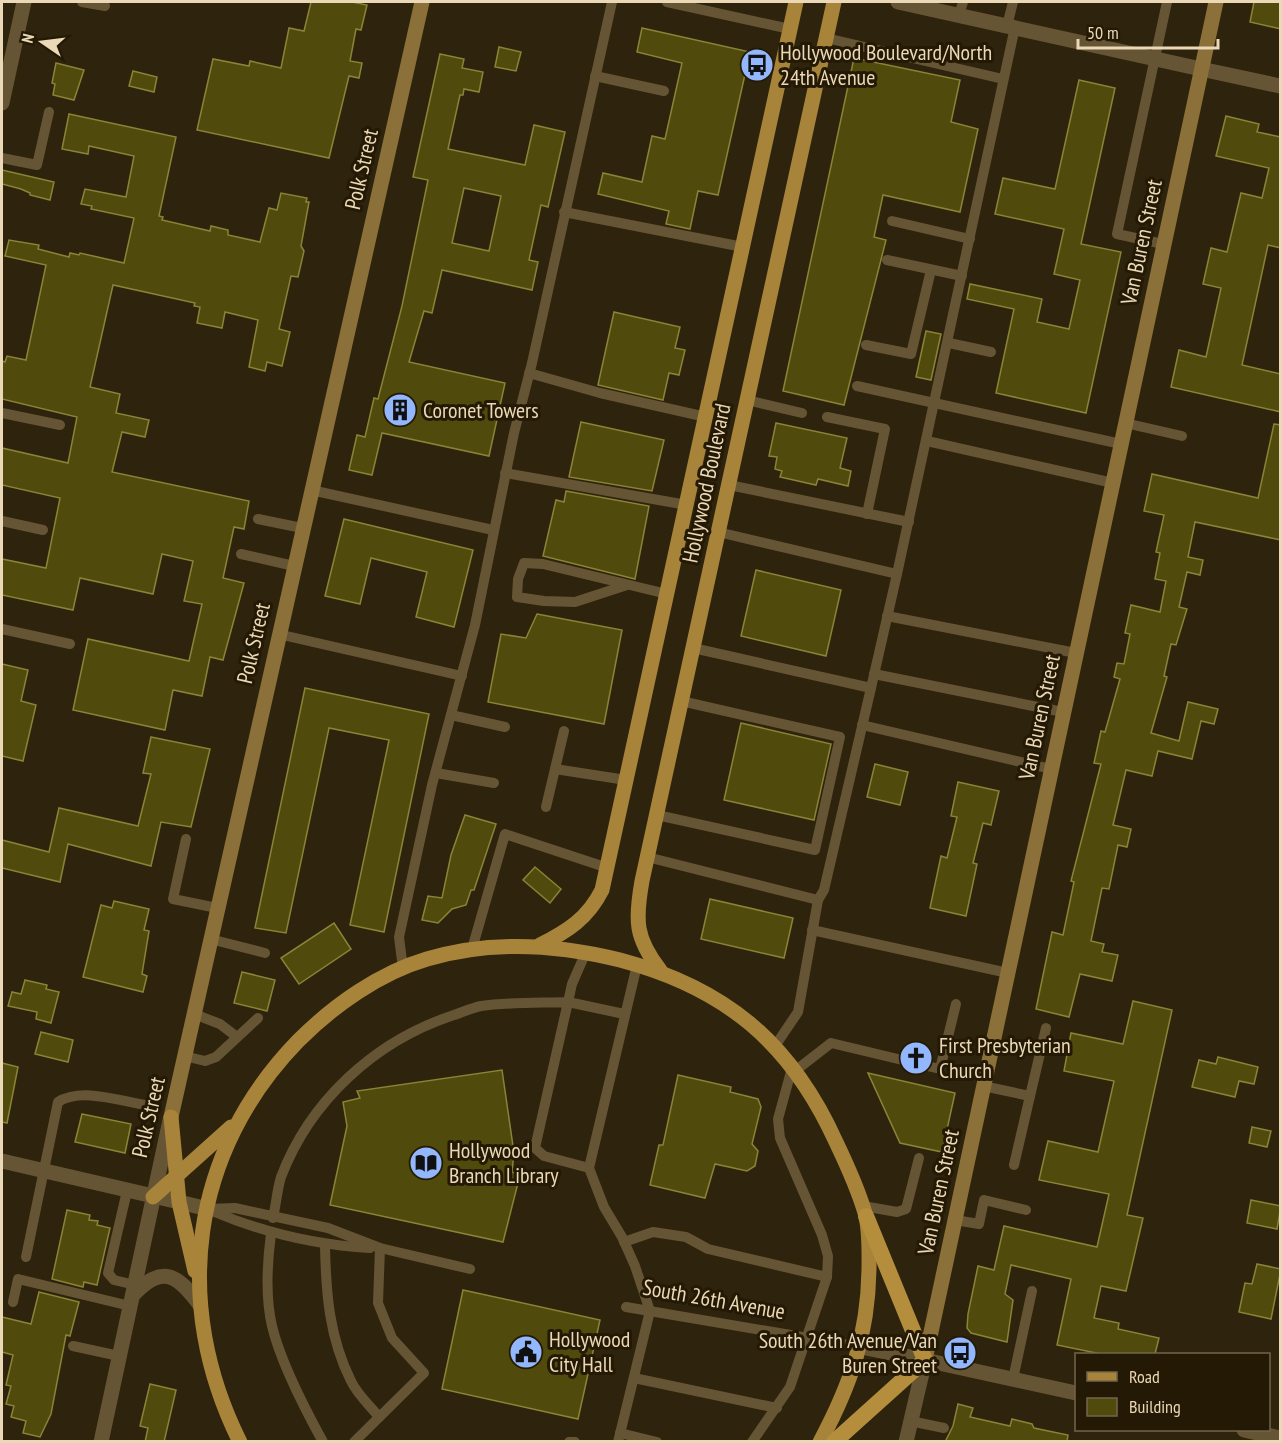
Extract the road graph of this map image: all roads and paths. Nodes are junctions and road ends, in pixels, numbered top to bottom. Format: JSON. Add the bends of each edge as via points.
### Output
{"nodes":[{"id":1,"x":24,"y":2,"type":"edge"},
{"id":2,"x":82,"y":2,"type":"edge"},
{"id":3,"x":422,"y":2,"type":"edge"},
{"id":4,"x":612,"y":2,"type":"edge"},
{"id":5,"x":667,"y":2,"type":"edge"},
{"id":6,"x":796,"y":2,"type":"edge"},
{"id":7,"x":834,"y":2,"type":"edge"},
{"id":8,"x":898,"y":2,"type":"edge"},
{"id":9,"x":1013,"y":2,"type":"edge"},
{"id":10,"x":1167,"y":2,"type":"edge"},
{"id":11,"x":1216,"y":2,"type":"edge"},
{"id":12,"x":105,"y":6,"type":"dead end"},
{"id":13,"x":961,"y":8,"type":"edge"},
{"id":14,"x":1011,"y":27,"type":"junction"},
{"id":15,"x":790,"y":29,"type":"junction"},
{"id":16,"x":826,"y":38,"type":"junction"},
{"id":17,"x":1155,"y":58,"type":"junction"},
{"id":18,"x":1201,"y":69,"type":"junction"},
{"id":19,"x":595,"y":76,"type":"junction"},
{"id":20,"x":1003,"y":79,"type":"junction"},
{"id":21,"x":1281,"y":86,"type":"edge"},
{"id":22,"x":664,"y":91,"type":"dead end"},
{"id":23,"x":2,"y":103,"type":"edge"},
{"id":24,"x":49,"y":112,"type":"dead end"},
{"id":25,"x":2,"y":158,"type":"edge"},
{"id":26,"x":564,"y":212,"type":"junction"},
{"id":27,"x":892,"y":221,"type":"dead end"},
{"id":28,"x":970,"y":239,"type":"junction"},
{"id":29,"x":1164,"y":244,"type":"junction"},
{"id":30,"x":742,"y":247,"type":"junction"},
{"id":31,"x":887,"y":260,"type":"dead end"},
{"id":32,"x":931,"y":270,"type":"junction"},
{"id":33,"x":962,"y":276,"type":"junction"},
{"id":34,"x":949,"y":343,"type":"junction"},
{"id":35,"x":866,"y":345,"type":"dead end"},
{"id":36,"x":991,"y":352,"type":"dead end"},
{"id":37,"x":529,"y":373,"type":"junction"},
{"id":38,"x":857,"y":386,"type":"dead end"},
{"id":39,"x":747,"y":400,"type":"junction"},
{"id":40,"x":936,"y":402,"type":"junction"},
{"id":41,"x":802,"y":412,"type":"dead end"},
{"id":42,"x":2,"y":413,"type":"edge"},
{"id":43,"x":706,"y":417,"type":"junction"},
{"id":44,"x":827,"y":417,"type":"dead end"},
{"id":45,"x":1125,"y":423,"type":"junction"},
{"id":46,"x":60,"y":426,"type":"dead end"},
{"id":47,"x":1182,"y":436,"type":"dead end"},
{"id":48,"x":927,"y":441,"type":"junction"},
{"id":49,"x":1121,"y":444,"type":"junction"},
{"id":50,"x":505,"y":473,"type":"junction"},
{"id":51,"x":1113,"y":483,"type":"junction"},
{"id":52,"x":729,"y":484,"type":"junction"},
{"id":53,"x":311,"y":490,"type":"junction"},
{"id":54,"x":687,"y":505,"type":"junction"},
{"id":55,"x":867,"y":514,"type":"junction"},
{"id":56,"x":258,"y":519,"type":"dead end"},
{"id":57,"x":2,"y":521,"type":"edge"},
{"id":58,"x":909,"y":522,"type":"junction"},
{"id":59,"x":302,"y":528,"type":"junction"},
{"id":60,"x":43,"y":530,"type":"dead end"},
{"id":61,"x":493,"y":530,"type":"junction"},
{"id":62,"x":718,"y":532,"type":"junction"},
{"id":63,"x":241,"y":554,"type":"dead end"},
{"id":64,"x":294,"y":566,"type":"junction"},
{"id":65,"x":897,"y":574,"type":"junction"},
{"id":66,"x":627,"y":585,"type":"junction"},
{"id":67,"x":667,"y":594,"type":"junction"},
{"id":68,"x":887,"y":616,"type":"junction"},
{"id":69,"x":2,"y":629,"type":"edge"},
{"id":70,"x":278,"y":634,"type":"junction"},
{"id":71,"x":70,"y":644,"type":"dead end"},
{"id":72,"x":693,"y":648,"type":"junction"},
{"id":73,"x":1076,"y":653,"type":"junction"},
{"id":74,"x":874,"y":674,"type":"junction"},
{"id":75,"x":462,"y":676,"type":"junction"},
{"id":76,"x":871,"y":688,"type":"junction"},
{"id":77,"x":681,"y":701,"type":"junction"},
{"id":78,"x":1063,"y":712,"type":"junction"},
{"id":79,"x":451,"y":715,"type":"junction"},
{"id":80,"x":862,"y":725,"type":"junction"},
{"id":81,"x":506,"y":727,"type":"dead end"},
{"id":82,"x":564,"y":731,"type":"dead end"},
{"id":83,"x":555,"y":769,"type":"junction"},
{"id":84,"x":1051,"y":769,"type":"junction"},
{"id":85,"x":436,"y":773,"type":"junction"},
{"id":86,"x":626,"y":780,"type":"junction"},
{"id":87,"x":494,"y":783,"type":"dead end"},
{"id":88,"x":546,"y":807,"type":"dead end"},
{"id":89,"x":657,"y":815,"type":"junction"},
{"id":90,"x":186,"y":839,"type":"dead end"},
{"id":91,"x":647,"y":857,"type":"junction"},
{"id":92,"x":608,"y":868,"type":"junction"},
{"id":93,"x":818,"y":900,"type":"junction"},
{"id":94,"x":217,"y":908,"type":"junction"},
{"id":95,"x":812,"y":930,"type":"junction"},
{"id":96,"x":210,"y":939,"type":"junction"},
{"id":97,"x":540,"y":945,"type":"junction"},
{"id":98,"x":472,"y":949,"type":"junction"},
{"id":99,"x":586,"y":952,"type":"junction"},
{"id":100,"x":265,"y":953,"type":"dead end"},
{"id":101,"x":637,"y":965,"type":"junction"},
{"id":102,"x":403,"y":969,"type":"junction"},
{"id":103,"x":660,"y":970,"type":"junction"},
{"id":104,"x":1008,"y":973,"type":"junction"},
{"id":105,"x":568,"y":1002,"type":"junction"},
{"id":106,"x":956,"y":1004,"type":"dead end"},
{"id":107,"x":194,"y":1014,"type":"junction"},
{"id":108,"x":624,"y":1014,"type":"junction"},
{"id":109,"x":258,"y":1018,"type":"dead end"},
{"id":110,"x":1046,"y":1028,"type":"dead end"},
{"id":111,"x":237,"y":1037,"type":"junction"},
{"id":112,"x":775,"y":1046,"type":"junction"},
{"id":113,"x":184,"y":1056,"type":"junction"},
{"id":114,"x":794,"y":1070,"type":"junction"},
{"id":115,"x":983,"y":1086,"type":"junction"},
{"id":116,"x":1030,"y":1096,"type":"junction"},
{"id":117,"x":145,"y":1105,"type":"dead end"},
{"id":118,"x":171,"y":1117,"type":"junction"},
{"id":119,"x":238,"y":1120,"type":"junction"},
{"id":120,"x":919,"y":1158,"type":"dead end"},
{"id":121,"x":2,"y":1161,"type":"edge"},
{"id":122,"x":1014,"y":1165,"type":"dead end"},
{"id":123,"x":589,"y":1168,"type":"junction"},
{"id":124,"x":43,"y":1171,"type":"junction"},
{"id":125,"x":177,"y":1177,"type":"junction"},
{"id":126,"x":126,"y":1191,"type":"junction"},
{"id":127,"x":153,"y":1197,"type":"junction"},
{"id":128,"x":179,"y":1203,"type":"junction"},
{"id":129,"x":208,"y":1209,"type":"junction"},
{"id":130,"x":1026,"y":1210,"type":"dead end"},
{"id":131,"x":864,"y":1211,"type":"junction"},
{"id":132,"x":273,"y":1218,"type":"junction"},
{"id":133,"x":955,"y":1220,"type":"junction"},
{"id":134,"x":271,"y":1234,"type":"junction"},
{"id":135,"x":624,"y":1242,"type":"junction"},
{"id":136,"x":325,"y":1245,"type":"junction"},
{"id":137,"x":380,"y":1248,"type":"junction"},
{"id":138,"x":26,"y":1257,"type":"dead end"},
{"id":139,"x":470,"y":1269,"type":"dead end"},
{"id":140,"x":827,"y":1277,"type":"junction"},
{"id":141,"x":198,"y":1282,"type":"junction"},
{"id":142,"x":1032,"y":1291,"type":"dead end"},
{"id":143,"x":133,"y":1295,"type":"junction"},
{"id":144,"x":13,"y":1302,"type":"dead end"},
{"id":145,"x":200,"y":1305,"type":"junction"},
{"id":146,"x":626,"y":1307,"type":"dead end"},
{"id":147,"x":650,"y":1311,"type":"junction"},
{"id":148,"x":808,"y":1338,"type":"junction"},
{"id":149,"x":73,"y":1346,"type":"dead end"},
{"id":150,"x":861,"y":1347,"type":"junction"},
{"id":151,"x":120,"y":1356,"type":"junction"},
{"id":152,"x":925,"y":1360,"type":"junction"},
{"id":153,"x":634,"y":1378,"type":"junction"},
{"id":154,"x":1013,"y":1379,"type":"junction"},
{"id":155,"x":1075,"y":1393,"type":"edge"},
{"id":156,"x":777,"y":1408,"type":"junction"},
{"id":157,"x":379,"y":1417,"type":"junction"},
{"id":158,"x":910,"y":1421,"type":"junction"},
{"id":159,"x":944,"y":1428,"type":"dead end"},
{"id":160,"x":1249,"y":1431,"type":"edge"},
{"id":161,"x":619,"y":1437,"type":"edge"},
{"id":162,"x":1281,"y":1437,"type":"edge"},
{"id":163,"x":101,"y":1442,"type":"edge"},
{"id":164,"x":240,"y":1442,"type":"edge"},
{"id":165,"x":323,"y":1442,"type":"edge"},
{"id":166,"x":354,"y":1442,"type":"edge"},
{"id":167,"x":569,"y":1442,"type":"edge"},
{"id":168,"x":575,"y":1442,"type":"edge"},
{"id":169,"x":657,"y":1442,"type":"edge"},
{"id":170,"x":752,"y":1442,"type":"edge"},
{"id":171,"x":820,"y":1442,"type":"edge"},
{"id":172,"x":834,"y":1442,"type":"edge"},
{"id":173,"x":906,"y":1442,"type":"edge"}],
"edges":[{"from":1,"to":23,"type":"street"},
{"from":2,"to":12,"type":"lane"},
{"from":3,"to":53,"type":"main road","name":"Polk Street"},
{"from":4,"to":19,"type":"lane"},
{"from":5,"to":15,"type":"lane"},
{"from":6,"to":15,"type":"main road","name":"Hollywood Boulevard"},
{"from":7,"to":16,"type":"main road","name":"Hollywood Boulevard"},
{"from":8,"to":13,"type":"street"},
{"from":9,"to":14,"type":"lane"},
{"from":10,"to":17,"type":"lane"},
{"from":11,"to":18,"type":"main road","name":"Van Buren Street"},
{"from":13,"to":14,"type":"street"},
{"from":14,"to":17,"type":"street"},
{"from":14,"to":20,"type":"lane"},
{"from":15,"to":30,"type":"main road","name":"Hollywood Boulevard"},
{"from":16,"to":20,"type":"lane"},
{"from":16,"to":39,"type":"main road","name":"Hollywood Boulevard"},
{"from":17,"to":18,"type":"street"},
{"from":17,"to":29,"type":"lane","via":[[1117,234]]},
{"from":18,"to":21,"type":"street"},
{"from":18,"to":29,"type":"main road","name":"Van Buren Street"},
{"from":19,"to":22,"type":"lane"},
{"from":19,"to":26,"type":"lane"},
{"from":20,"to":28,"type":"lane"},
{"from":24,"to":25,"type":"lane","via":[[38,165]]},
{"from":26,"to":30,"type":"lane"},
{"from":26,"to":37,"type":"lane"},
{"from":27,"to":28,"type":"lane"},
{"from":28,"to":33,"type":"lane"},
{"from":29,"to":45,"type":"main road","name":"Van Buren Street"},
{"from":30,"to":43,"type":"main road","name":"Hollywood Boulevard"},
{"from":31,"to":32,"type":"lane"},
{"from":32,"to":33,"type":"lane"},
{"from":32,"to":35,"type":"lane","via":[[911,354]]},
{"from":33,"to":34,"type":"lane"},
{"from":34,"to":36,"type":"lane"},
{"from":34,"to":40,"type":"lane"},
{"from":37,"to":43,"type":"lane"},
{"from":37,"to":50,"type":"lane"},
{"from":38,"to":40,"type":"lane"},
{"from":39,"to":41,"type":"lane"},
{"from":39,"to":52,"type":"main road","name":"Hollywood Boulevard"},
{"from":40,"to":48,"type":"lane"},
{"from":40,"to":49,"type":"lane"},
{"from":42,"to":46,"type":"lane"},
{"from":43,"to":54,"type":"main road","name":"Hollywood Boulevard"},
{"from":44,"to":55,"type":"lane","via":[[885,429]]},
{"from":45,"to":47,"type":"lane"},
{"from":45,"to":49,"type":"main road","name":"Van Buren Street"},
{"from":48,"to":51,"type":"lane"},
{"from":48,"to":58,"type":"lane"},
{"from":49,"to":51,"type":"main road","name":"Van Buren Street"},
{"from":50,"to":54,"type":"lane"},
{"from":50,"to":61,"type":"lane"},
{"from":51,"to":73,"type":"main road","name":"Van Buren Street"},
{"from":52,"to":55,"type":"lane"},
{"from":52,"to":62,"type":"main road","name":"Hollywood Boulevard"},
{"from":53,"to":59,"type":"main road","name":"Polk Street"},
{"from":53,"to":61,"type":"lane"},
{"from":54,"to":67,"type":"main road","name":"Hollywood Boulevard"},
{"from":55,"to":58,"type":"lane"},
{"from":56,"to":59,"type":"lane"},
{"from":57,"to":60,"type":"lane"},
{"from":58,"to":65,"type":"lane"},
{"from":59,"to":64,"type":"main road","name":"Polk Street"},
{"from":61,"to":75,"type":"lane"},
{"from":62,"to":65,"type":"lane"},
{"from":62,"to":72,"type":"main road","name":"Hollywood Boulevard"},
{"from":63,"to":64,"type":"lane"},
{"from":64,"to":70,"type":"main road","name":"Polk Street"},
{"from":65,"to":68,"type":"lane"},
{"from":66,"to":66,"type":"lane","via":[[524,563],[517,597],[575,602]]},
{"from":66,"to":67,"type":"lane"},
{"from":67,"to":86,"type":"main road","name":"Hollywood Boulevard"},
{"from":68,"to":73,"type":"lane"},
{"from":68,"to":74,"type":"lane"},
{"from":69,"to":71,"type":"lane"},
{"from":70,"to":75,"type":"lane"},
{"from":70,"to":94,"type":"main road","name":"Polk Street"},
{"from":72,"to":76,"type":"lane"},
{"from":72,"to":77,"type":"main road","name":"Hollywood Boulevard"},
{"from":73,"to":78,"type":"main road","name":"Van Buren Street"},
{"from":74,"to":76,"type":"lane"},
{"from":74,"to":78,"type":"lane"},
{"from":75,"to":79,"type":"lane"},
{"from":76,"to":80,"type":"lane"},
{"from":77,"to":89,"type":"main road","name":"Hollywood Boulevard"},
{"from":77,"to":89,"type":"lane","via":[[840,737],[838,748],[815,850]]},
{"from":78,"to":84,"type":"main road","name":"Van Buren Street"},
{"from":79,"to":81,"type":"lane"},
{"from":79,"to":85,"type":"lane"},
{"from":80,"to":84,"type":"lane"},
{"from":80,"to":93,"type":"lane","via":[[824,890]]},
{"from":82,"to":83,"type":"lane"},
{"from":83,"to":86,"type":"lane"},
{"from":83,"to":88,"type":"lane"},
{"from":84,"to":104,"type":"main road","name":"Van Buren Street"},
{"from":85,"to":87,"type":"lane"},
{"from":85,"to":102,"type":"lane","via":[[399,937]]},
{"from":86,"to":92,"type":"main road","name":"Hollywood Boulevard"},
{"from":89,"to":91,"type":"main road","name":"Hollywood Boulevard"},
{"from":90,"to":94,"type":"lane","via":[[173,899]]},
{"from":91,"to":93,"type":"lane"},
{"from":91,"to":103,"type":"main road","name":"Hollywood Boulevard","via":[[638,906],[638,932],[646,952]]},
{"from":92,"to":97,"type":"main road","name":"Hollywood Boulevard","via":[[593,908],[577,924]]},
{"from":92,"to":98,"type":"lane","via":[[504,834]]},
{"from":93,"to":95,"type":"lane"},
{"from":94,"to":96,"type":"main road","name":"Polk Street"},
{"from":95,"to":104,"type":"lane"},
{"from":95,"to":112,"type":"lane","via":[[798,1012]]},
{"from":96,"to":100,"type":"lane"},
{"from":96,"to":107,"type":"main road","name":"Polk Street"},
{"from":97,"to":98,"type":"main road"},
{"from":97,"to":99,"type":"main road"},
{"from":98,"to":102,"type":"main road"},
{"from":99,"to":101,"type":"main road"},
{"from":99,"to":105,"type":"lane"},
{"from":101,"to":103,"type":"main road"},
{"from":101,"to":108,"type":"lane"},
{"from":102,"to":119,"type":"main road","via":[[352,996],[318,1021],[265,1079]]},
{"from":103,"to":112,"type":"main road","via":[[730,1008]]},
{"from":104,"to":115,"type":"main road","name":"Van Buren Street"},
{"from":105,"to":108,"type":"lane"},
{"from":105,"to":123,"type":"lane","via":[[535,1148],[544,1156]]},
{"from":105,"to":132,"type":"lane","via":[[480,1006],[429,1024],[383,1047],[344,1081],[313,1117],[280,1180]]},
{"from":106,"to":114,"type":"lane","via":[[940,1069],[831,1043]]},
{"from":107,"to":111,"type":"lane","via":[[220,1023]]},
{"from":107,"to":113,"type":"main road","name":"Polk Street"},
{"from":108,"to":123,"type":"lane"},
{"from":109,"to":111,"type":"lane"},
{"from":110,"to":116,"type":"lane"},
{"from":111,"to":113,"type":"lane","via":[[206,1061]]},
{"from":112,"to":114,"type":"main road"},
{"from":113,"to":118,"type":"main road","name":"Polk Street"},
{"from":114,"to":131,"type":"main road","via":[[826,1119]]},
{"from":114,"to":140,"type":"lane","via":[[778,1119],[780,1137],[822,1235],[828,1256]]},
{"from":115,"to":116,"type":"lane"},
{"from":115,"to":133,"type":"main road","name":"Van Buren Street"},
{"from":116,"to":122,"type":"lane"},
{"from":117,"to":124,"type":"lane","via":[[78,1095],[58,1102]]},
{"from":118,"to":125,"type":"main road"},
{"from":118,"to":127,"type":"street","name":"Polk Street"},
{"from":119,"to":125,"type":"main road"},
{"from":119,"to":129,"type":"main road","via":[[219,1164]]},
{"from":120,"to":131,"type":"lane","via":[[906,1209]]},
{"from":121,"to":124,"type":"street"},
{"from":123,"to":135,"type":"lane","via":[[604,1208]]},
{"from":124,"to":126,"type":"street"},
{"from":124,"to":138,"type":"lane"},
{"from":125,"to":127,"type":"main road"},
{"from":125,"to":128,"type":"main road"},
{"from":126,"to":127,"type":"street"},
{"from":126,"to":143,"type":"lane","via":[[108,1273]]},
{"from":127,"to":128,"type":"street"},
{"from":127,"to":143,"type":"street","name":"Polk Street"},
{"from":128,"to":129,"type":"street"},
{"from":128,"to":141,"type":"main road"},
{"from":129,"to":132,"type":"lane","via":[[235,1208]]},
{"from":129,"to":134,"type":"lane"},
{"from":129,"to":141,"type":"main road"},
{"from":130,"to":133,"type":"lane","via":[[984,1200],[979,1224]]},
{"from":131,"to":150,"type":"main road","via":[[869,1253],[868,1299]]},
{"from":131,"to":152,"type":"highway"},
{"from":132,"to":137,"type":"lane","via":[[328,1228]]},
{"from":133,"to":152,"type":"main road","name":"Van Buren Street"},
{"from":134,"to":136,"type":"lane"},
{"from":134,"to":165,"type":"lane","via":[[266,1271],[272,1327],[306,1413]]},
{"from":135,"to":140,"type":"lane","via":[[653,1232],[686,1237],[708,1249]]},
{"from":135,"to":147,"type":"lane"},
{"from":136,"to":137,"type":"lane"},
{"from":136,"to":157,"type":"lane","via":[[326,1299],[333,1330],[351,1382]]},
{"from":137,"to":139,"type":"lane"},
{"from":137,"to":157,"type":"lane","via":[[378,1303],[392,1338],[424,1373]]},
{"from":140,"to":148,"type":"lane"},
{"from":141,"to":145,"type":"main road"},
{"from":142,"to":154,"type":"lane"},
{"from":143,"to":144,"type":"lane","via":[[18,1279]]},
{"from":143,"to":145,"type":"street","via":[[145,1282],[162,1276],[175,1278],[186,1286]]},
{"from":143,"to":151,"type":"street","name":"Polk Street"},
{"from":145,"to":164,"type":"main road","via":[[211,1374]]},
{"from":146,"to":147,"type":"lane","name":"South 26th Avenue"},
{"from":147,"to":148,"type":"lane","name":"South 26th Avenue"},
{"from":147,"to":153,"type":"lane"},
{"from":148,"to":150,"type":"lane","name":"South 26th Avenue"},
{"from":148,"to":156,"type":"lane","via":[[790,1387]]},
{"from":149,"to":151,"type":"lane"},
{"from":150,"to":152,"type":"street","name":"South 26th Avenue"},
{"from":150,"to":171,"type":"main road"},
{"from":151,"to":163,"type":"street","name":"Polk Street"},
{"from":152,"to":154,"type":"street","name":"South 26th Avenue"},
{"from":152,"to":158,"type":"street","name":"Van Buren Street"},
{"from":152,"to":172,"type":"highway"},
{"from":153,"to":156,"type":"lane"},
{"from":153,"to":161,"type":"lane"},
{"from":154,"to":155,"type":"street","name":"South 26th Avenue"},
{"from":156,"to":170,"type":"lane"},
{"from":157,"to":166,"type":"lane"},
{"from":158,"to":159,"type":"lane"},
{"from":158,"to":173,"type":"street","name":"Van Buren Street"},
{"from":160,"to":162,"type":"street"},
{"from":161,"to":169,"type":"lane"},
{"from":167,"to":168,"type":"lane"}]}
